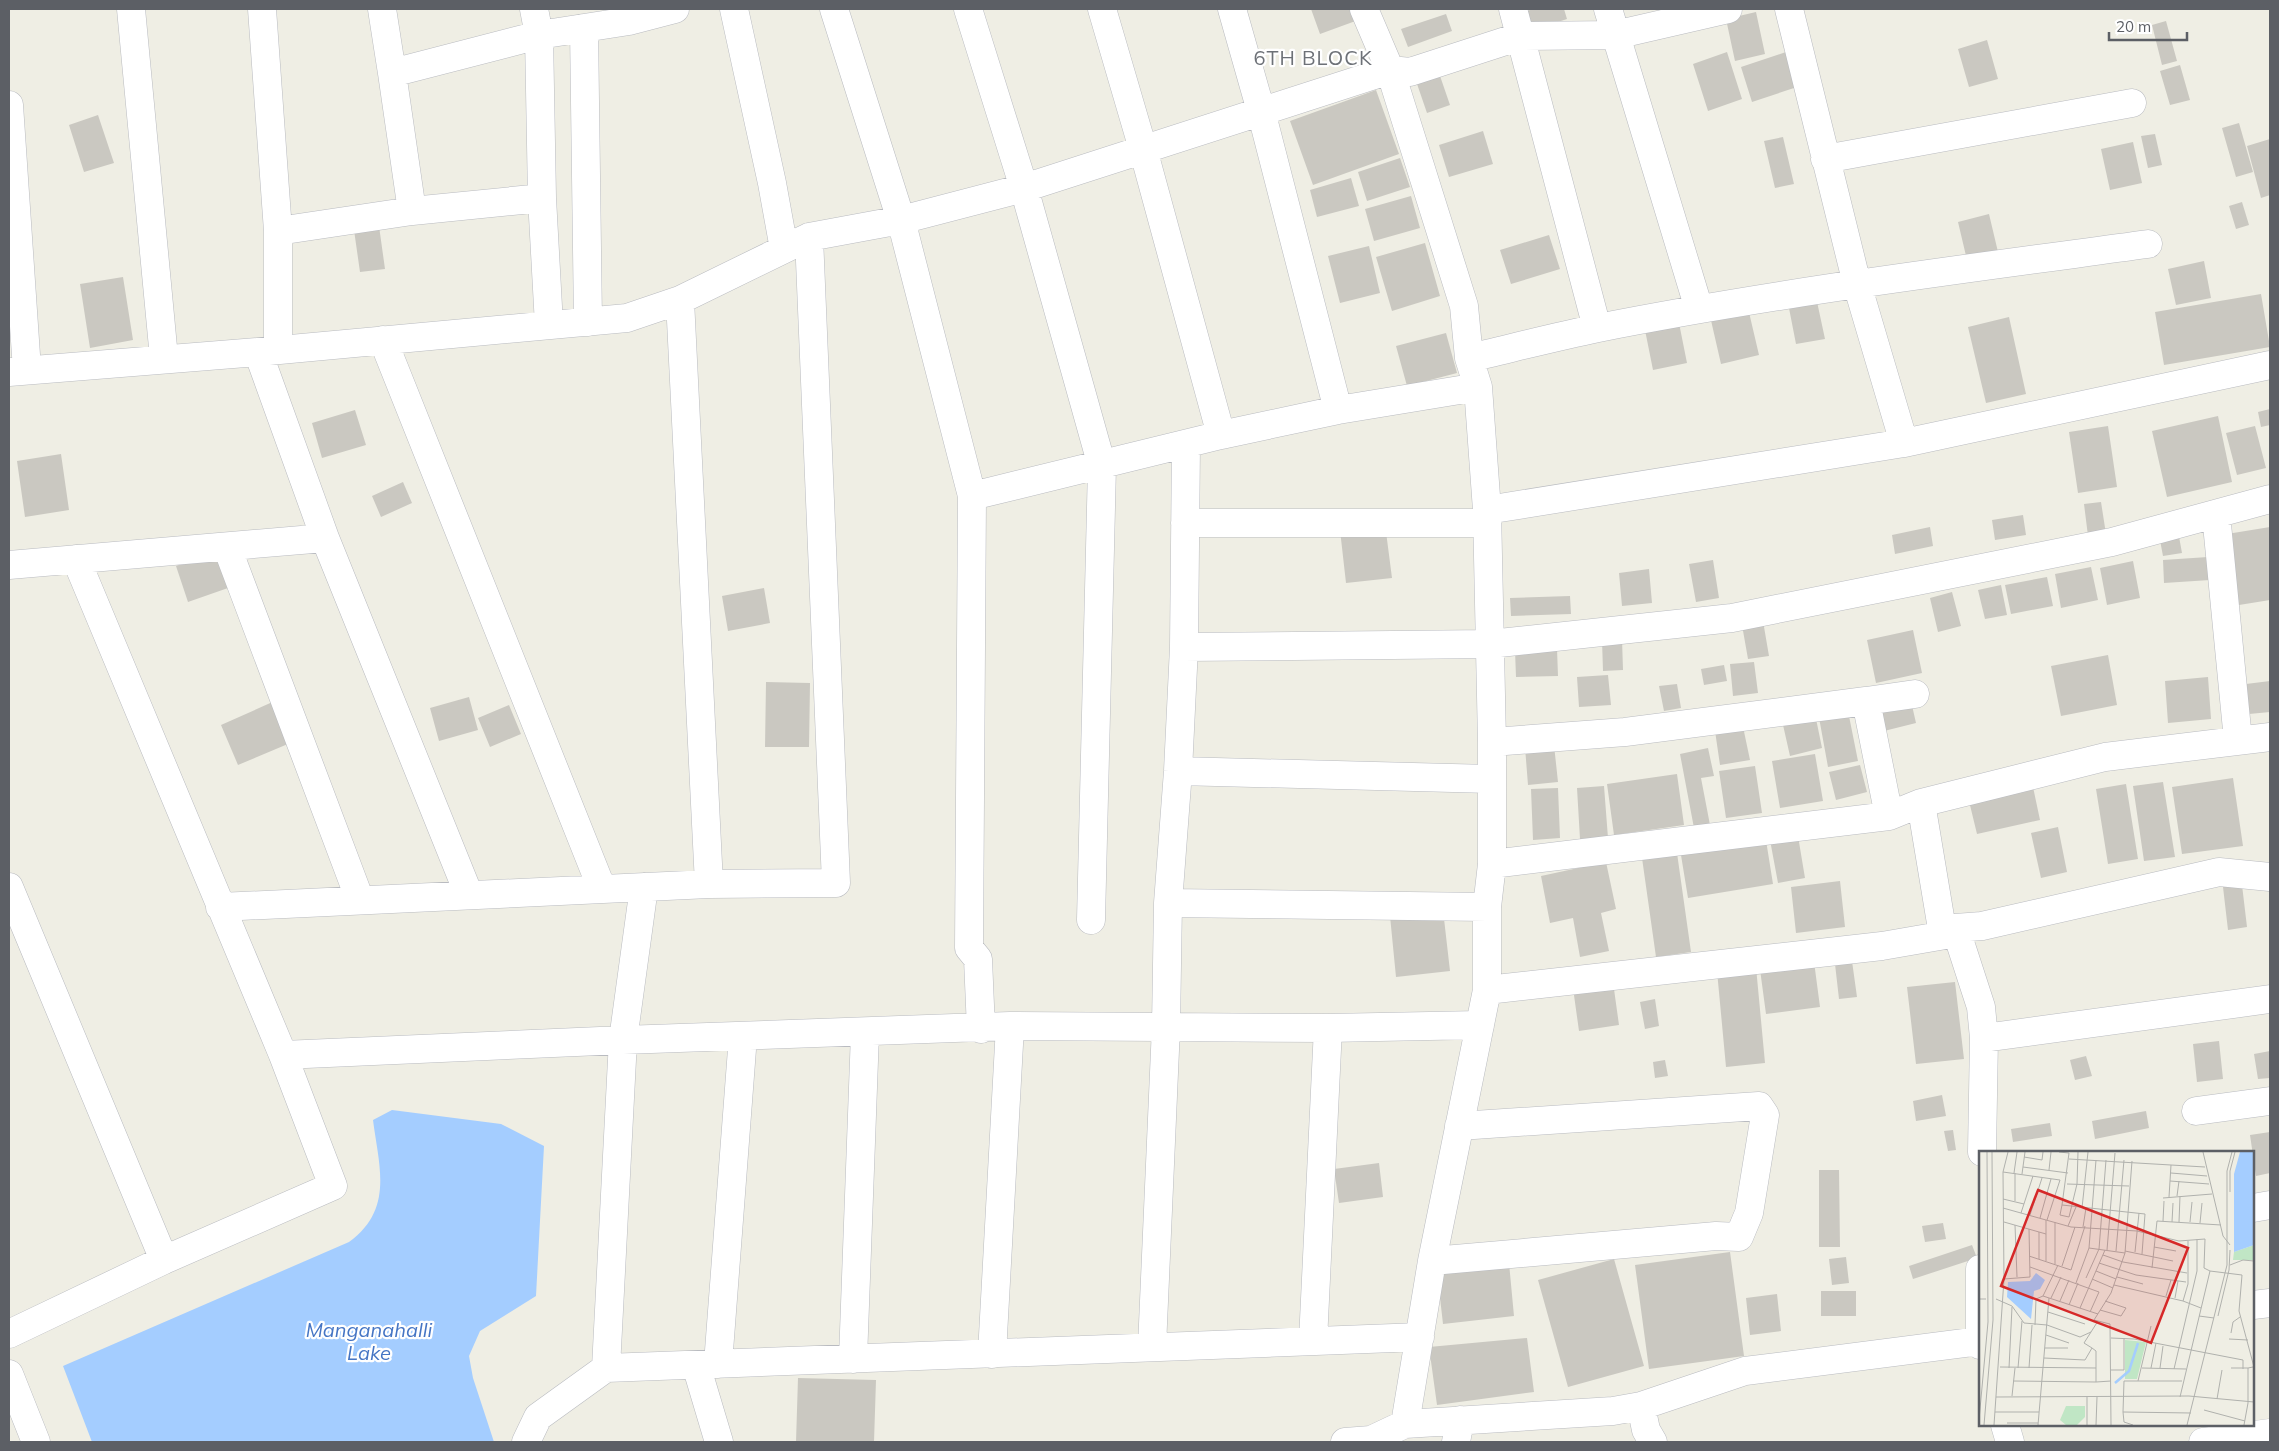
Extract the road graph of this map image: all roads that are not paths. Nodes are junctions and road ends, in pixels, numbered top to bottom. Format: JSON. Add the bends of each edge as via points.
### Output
{"nodes":[{"id":1,"x":131,"y":9,"type":"edge"},
{"id":2,"x":262,"y":9,"type":"edge"},
{"id":3,"x":382,"y":9,"type":"edge"},
{"id":4,"x":534,"y":9,"type":"edge"},
{"id":5,"x":670,"y":9,"type":"edge"},
{"id":6,"x":734,"y":9,"type":"edge"},
{"id":7,"x":834,"y":9,"type":"edge"},
{"id":8,"x":968,"y":9,"type":"edge"},
{"id":9,"x":1102,"y":9,"type":"edge"},
{"id":10,"x":1232,"y":9,"type":"edge"},
{"id":11,"x":1364,"y":9,"type":"edge"},
{"id":12,"x":1513,"y":9,"type":"edge"},
{"id":13,"x":1608,"y":9,"type":"edge"},
{"id":14,"x":1728,"y":9,"type":"edge"},
{"id":15,"x":1790,"y":9,"type":"edge"},
{"id":16,"x":584,"y":28,"type":"junction"},
{"id":17,"x":539,"y":35,"type":"junction"},
{"id":18,"x":1615,"y":35,"type":"junction"},
{"id":19,"x":1521,"y":36,"type":"junction"},
{"id":20,"x":1390,"y":70,"type":"junction"},
{"id":21,"x":392,"y":72,"type":"junction"},
{"id":22,"x":2132,"y":103,"type":"dead end"},
{"id":23,"x":9,"y":105,"type":"edge"},
{"id":24,"x":1262,"y":111,"type":"junction"},
{"id":25,"x":1143,"y":149,"type":"junction"},
{"id":26,"x":1825,"y":159,"type":"junction"},
{"id":27,"x":1024,"y":188,"type":"junction"},
{"id":28,"x":542,"y":198,"type":"junction"},
{"id":29,"x":412,"y":211,"type":"junction"},
{"id":30,"x":900,"y":220,"type":"junction"},
{"id":31,"x":278,"y":231,"type":"junction"},
{"id":32,"x":808,"y":237,"type":"junction"},
{"id":33,"x":2148,"y":244,"type":"dead end"},
{"id":34,"x":784,"y":249,"type":"junction"},
{"id":35,"x":1857,"y":284,"type":"junction"},
{"id":36,"x":680,"y":300,"type":"junction"},
{"id":37,"x":1699,"y":310,"type":"junction"},
{"id":38,"x":588,"y":322,"type":"junction"},
{"id":39,"x":549,"y":325,"type":"junction"},
{"id":40,"x":1597,"y":328,"type":"junction"},
{"id":41,"x":383,"y":340,"type":"junction"},
{"id":42,"x":268,"y":351,"type":"junction"},
{"id":43,"x":164,"y":358,"type":"junction"},
{"id":44,"x":1469,"y":358,"type":"junction"},
{"id":45,"x":2270,"y":365,"type":"edge"},
{"id":46,"x":18,"y":371,"type":"edge"},
{"id":47,"x":1478,"y":387,"type":"junction"},
{"id":48,"x":1338,"y":410,"type":"junction"},
{"id":49,"x":1221,"y":435,"type":"junction"},
{"id":50,"x":1904,"y":443,"type":"junction"},
{"id":51,"x":1186,"y":444,"type":"junction"},
{"id":52,"x":1102,"y":466,"type":"junction"},
{"id":53,"x":972,"y":496,"type":"junction"},
{"id":54,"x":2270,"y":499,"type":"edge"},
{"id":55,"x":2216,"y":514,"type":"junction"},
{"id":56,"x":1487,"y":517,"type":"junction"},
{"id":57,"x":1186,"y":523,"type":"junction"},
{"id":58,"x":325,"y":538,"type":"junction"},
{"id":59,"x":227,"y":547,"type":"junction"},
{"id":60,"x":76,"y":560,"type":"junction"},
{"id":61,"x":9,"y":565,"type":"edge"},
{"id":62,"x":1490,"y":644,"type":"junction"},
{"id":63,"x":1184,"y":647,"type":"junction"},
{"id":64,"x":1915,"y":694,"type":"dead end"},
{"id":65,"x":1866,"y":701,"type":"junction"},
{"id":66,"x":2270,"y":737,"type":"edge"},
{"id":67,"x":2238,"y":740,"type":"junction"},
{"id":68,"x":1492,"y":742,"type":"junction"},
{"id":69,"x":1178,"y":771,"type":"junction"},
{"id":70,"x":1491,"y":779,"type":"junction"},
{"id":71,"x":1921,"y":803,"type":"junction"},
{"id":72,"x":1889,"y":816,"type":"junction"},
{"id":73,"x":1492,"y":864,"type":"junction"},
{"id":74,"x":2270,"y":877,"type":"edge"},
{"id":75,"x":709,"y":884,"type":"junction"},
{"id":76,"x":9,"y":887,"type":"edge"},
{"id":77,"x":644,"y":887,"type":"junction"},
{"id":78,"x":602,"y":889,"type":"junction"},
{"id":79,"x":469,"y":895,"type":"junction"},
{"id":80,"x":360,"y":900,"type":"junction"},
{"id":81,"x":1168,"y":903,"type":"junction"},
{"id":82,"x":220,"y":907,"type":"junction"},
{"id":83,"x":1487,"y":907,"type":"junction"},
{"id":84,"x":1091,"y":920,"type":"dead end"},
{"id":85,"x":1949,"y":931,"type":"junction"},
{"id":86,"x":1487,"y":990,"type":"junction"},
{"id":87,"x":2270,"y":999,"type":"edge"},
{"id":88,"x":1010,"y":1026,"type":"junction"},
{"id":89,"x":1480,"y":1026,"type":"junction"},
{"id":90,"x":1166,"y":1027,"type":"junction"},
{"id":91,"x":1328,"y":1028,"type":"junction"},
{"id":92,"x":980,"y":1029,"type":"junction"},
{"id":93,"x":865,"y":1032,"type":"junction"},
{"id":94,"x":743,"y":1036,"type":"junction"},
{"id":95,"x":1984,"y":1038,"type":"junction"},
{"id":96,"x":623,"y":1040,"type":"junction"},
{"id":97,"x":283,"y":1055,"type":"junction"},
{"id":98,"x":2270,"y":1100,"type":"edge"},
{"id":99,"x":2196,"y":1111,"type":"dead end"},
{"id":100,"x":1459,"y":1126,"type":"junction"},
{"id":101,"x":1982,"y":1151,"type":"edge"},
{"id":102,"x":2270,"y":1205,"type":"edge"},
{"id":103,"x":2254,"y":1208,"type":"edge"},
{"id":104,"x":164,"y":1260,"type":"junction"},
{"id":105,"x":1432,"y":1262,"type":"junction"},
{"id":106,"x":2270,"y":1302,"type":"edge"},
{"id":107,"x":2254,"y":1305,"type":"edge"},
{"id":108,"x":9,"y":1334,"type":"edge"},
{"id":109,"x":1420,"y":1337,"type":"junction"},
{"id":110,"x":1313,"y":1341,"type":"junction"},
{"id":111,"x":1979,"y":1342,"type":"edge"},
{"id":112,"x":1152,"y":1347,"type":"junction"},
{"id":113,"x":992,"y":1354,"type":"junction"},
{"id":114,"x":853,"y":1359,"type":"junction"},
{"id":115,"x":707,"y":1364,"type":"junction"},
{"id":116,"x":606,"y":1368,"type":"junction"},
{"id":117,"x":9,"y":1374,"type":"edge"},
{"id":118,"x":1642,"y":1406,"type":"junction"},
{"id":119,"x":1405,"y":1424,"type":"junction"},
{"id":120,"x":2005,"y":1426,"type":"edge"},
{"id":121,"x":1458,"y":1431,"type":"edge"},
{"id":122,"x":2270,"y":1433,"type":"edge"},
{"id":123,"x":2220,"y":1437,"type":"edge"},
{"id":124,"x":36,"y":1442,"type":"edge"},
{"id":125,"x":526,"y":1442,"type":"edge"},
{"id":126,"x":720,"y":1442,"type":"edge"},
{"id":127,"x":1345,"y":1442,"type":"edge"},
{"id":128,"x":1653,"y":1442,"type":"edge"},
{"id":129,"x":2010,"y":1442,"type":"edge"}],
"edges":[{"from":1,"to":43,"type":"street"},
{"from":2,"to":31,"type":"street"},
{"from":3,"to":21,"type":"street"},
{"from":4,"to":17,"type":"street"},
{"from":5,"to":16,"type":"street","via":[[629,21]]},
{"from":6,"to":34,"type":"street"},
{"from":7,"to":30,"type":"street"},
{"from":8,"to":27,"type":"street"},
{"from":9,"to":25,"type":"street"},
{"from":10,"to":24,"type":"street"},
{"from":11,"to":20,"type":"street"},
{"from":12,"to":19,"type":"street"},
{"from":13,"to":18,"type":"street"},
{"from":14,"to":18,"type":"street"},
{"from":15,"to":26,"type":"street"},
{"from":16,"to":17,"type":"street"},
{"from":16,"to":38,"type":"street"},
{"from":17,"to":21,"type":"street"},
{"from":17,"to":28,"type":"street"},
{"from":18,"to":19,"type":"street"},
{"from":18,"to":37,"type":"street"},
{"from":19,"to":20,"type":"street","via":[[1410,72]]},
{"from":19,"to":40,"type":"street"},
{"from":20,"to":24,"type":"street"},
{"from":20,"to":44,"type":"street","via":[[1464,306]]},
{"from":21,"to":29,"type":"street"},
{"from":22,"to":26,"type":"street"},
{"from":23,"to":46,"type":"street"},
{"from":24,"to":25,"type":"street"},
{"from":24,"to":48,"type":"street"},
{"from":25,"to":27,"type":"street"},
{"from":25,"to":49,"type":"street"},
{"from":26,"to":35,"type":"street"},
{"from":27,"to":30,"type":"street"},
{"from":27,"to":52,"type":"street"},
{"from":28,"to":29,"type":"street"},
{"from":28,"to":39,"type":"street"},
{"from":29,"to":31,"type":"street"},
{"from":30,"to":32,"type":"street"},
{"from":30,"to":53,"type":"street"},
{"from":31,"to":42,"type":"street"},
{"from":32,"to":34,"type":"street"},
{"from":32,"to":75,"type":"street","via":[[836,883]]},
{"from":33,"to":35,"type":"street"},
{"from":34,"to":36,"type":"street"},
{"from":35,"to":37,"type":"street"},
{"from":35,"to":50,"type":"street"},
{"from":36,"to":38,"type":"street","via":[[627,318]]},
{"from":36,"to":75,"type":"street"},
{"from":37,"to":40,"type":"street"},
{"from":38,"to":39,"type":"street"},
{"from":39,"to":41,"type":"street"},
{"from":40,"to":44,"type":"street"},
{"from":41,"to":42,"type":"street"},
{"from":41,"to":78,"type":"street"},
{"from":42,"to":43,"type":"street"},
{"from":42,"to":58,"type":"street"},
{"from":43,"to":46,"type":"street"},
{"from":44,"to":47,"type":"street"},
{"from":45,"to":50,"type":"street"},
{"from":47,"to":48,"type":"street"},
{"from":47,"to":56,"type":"street"},
{"from":48,"to":49,"type":"street"},
{"from":49,"to":51,"type":"street"},
{"from":50,"to":56,"type":"street"},
{"from":51,"to":52,"type":"street"},
{"from":51,"to":57,"type":"street"},
{"from":52,"to":53,"type":"street"},
{"from":52,"to":84,"type":"street"},
{"from":53,"to":92,"type":"street","via":[[969,948],[978,959]]},
{"from":54,"to":55,"type":"street"},
{"from":55,"to":62,"type":"street","via":[[2112,542],[1732,618]]},
{"from":55,"to":67,"type":"street"},
{"from":56,"to":57,"type":"street"},
{"from":56,"to":62,"type":"street"},
{"from":57,"to":63,"type":"street"},
{"from":58,"to":59,"type":"street"},
{"from":58,"to":79,"type":"street"},
{"from":59,"to":60,"type":"street"},
{"from":59,"to":80,"type":"street"},
{"from":60,"to":61,"type":"street"},
{"from":60,"to":82,"type":"street"},
{"from":62,"to":63,"type":"street"},
{"from":62,"to":68,"type":"street"},
{"from":63,"to":69,"type":"street"},
{"from":64,"to":65,"type":"street"},
{"from":65,"to":68,"type":"street","via":[[1625,732]]},
{"from":65,"to":72,"type":"street"},
{"from":66,"to":67,"type":"street"},
{"from":67,"to":71,"type":"street","via":[[2106,757]]},
{"from":68,"to":70,"type":"street"},
{"from":69,"to":70,"type":"street"},
{"from":69,"to":81,"type":"street"},
{"from":70,"to":73,"type":"street"},
{"from":71,"to":72,"type":"street"},
{"from":71,"to":85,"type":"street"},
{"from":72,"to":73,"type":"street"},
{"from":73,"to":83,"type":"street"},
{"from":74,"to":85,"type":"street","via":[[2219,872]]},
{"from":75,"to":77,"type":"street"},
{"from":76,"to":104,"type":"street"},
{"from":77,"to":78,"type":"street"},
{"from":77,"to":96,"type":"street"},
{"from":78,"to":79,"type":"street"},
{"from":79,"to":80,"type":"street"},
{"from":80,"to":82,"type":"street"},
{"from":81,"to":83,"type":"street"},
{"from":81,"to":90,"type":"street"},
{"from":82,"to":97,"type":"street"},
{"from":83,"to":86,"type":"street"},
{"from":85,"to":86,"type":"street","via":[[1882,946]]},
{"from":85,"to":95,"type":"street","via":[[1981,1007]]},
{"from":86,"to":89,"type":"street"},
{"from":87,"to":95,"type":"street"},
{"from":88,"to":90,"type":"street"},
{"from":88,"to":92,"type":"street"},
{"from":88,"to":113,"type":"street"},
{"from":89,"to":91,"type":"street"},
{"from":89,"to":100,"type":"street"},
{"from":90,"to":91,"type":"street"},
{"from":90,"to":112,"type":"street"},
{"from":91,"to":110,"type":"street"},
{"from":92,"to":93,"type":"street"},
{"from":93,"to":94,"type":"street"},
{"from":93,"to":114,"type":"street"},
{"from":94,"to":96,"type":"street"},
{"from":94,"to":115,"type":"street"},
{"from":95,"to":101,"type":"street"},
{"from":96,"to":97,"type":"street"},
{"from":96,"to":116,"type":"street"},
{"from":97,"to":104,"type":"street","via":[[333,1186]]},
{"from":98,"to":99,"type":"street"},
{"from":100,"to":105,"type":"street"},
{"from":100,"to":105,"type":"street","via":[[1759,1106],[1765,1115],[1749,1213],[1738,1237],[1716,1236]]},
{"from":102,"to":103,"type":"street"},
{"from":104,"to":108,"type":"street"},
{"from":105,"to":109,"type":"street"},
{"from":106,"to":107,"type":"street"},
{"from":109,"to":110,"type":"street"},
{"from":109,"to":119,"type":"street"},
{"from":110,"to":112,"type":"street"},
{"from":111,"to":118,"type":"street","via":[[1745,1371]]},
{"from":112,"to":113,"type":"street"},
{"from":113,"to":114,"type":"street"},
{"from":114,"to":115,"type":"street"},
{"from":115,"to":116,"type":"street"},
{"from":115,"to":126,"type":"street"},
{"from":116,"to":125,"type":"street","via":[[538,1417]]},
{"from":117,"to":124,"type":"street"},
{"from":118,"to":121,"type":"street"},
{"from":118,"to":128,"type":"street","via":[[1646,1430]]},
{"from":119,"to":121,"type":"street"},
{"from":119,"to":127,"type":"street","via":[[1371,1440]]},
{"from":120,"to":129,"type":"street"},
{"from":122,"to":123,"type":"street"}]}
